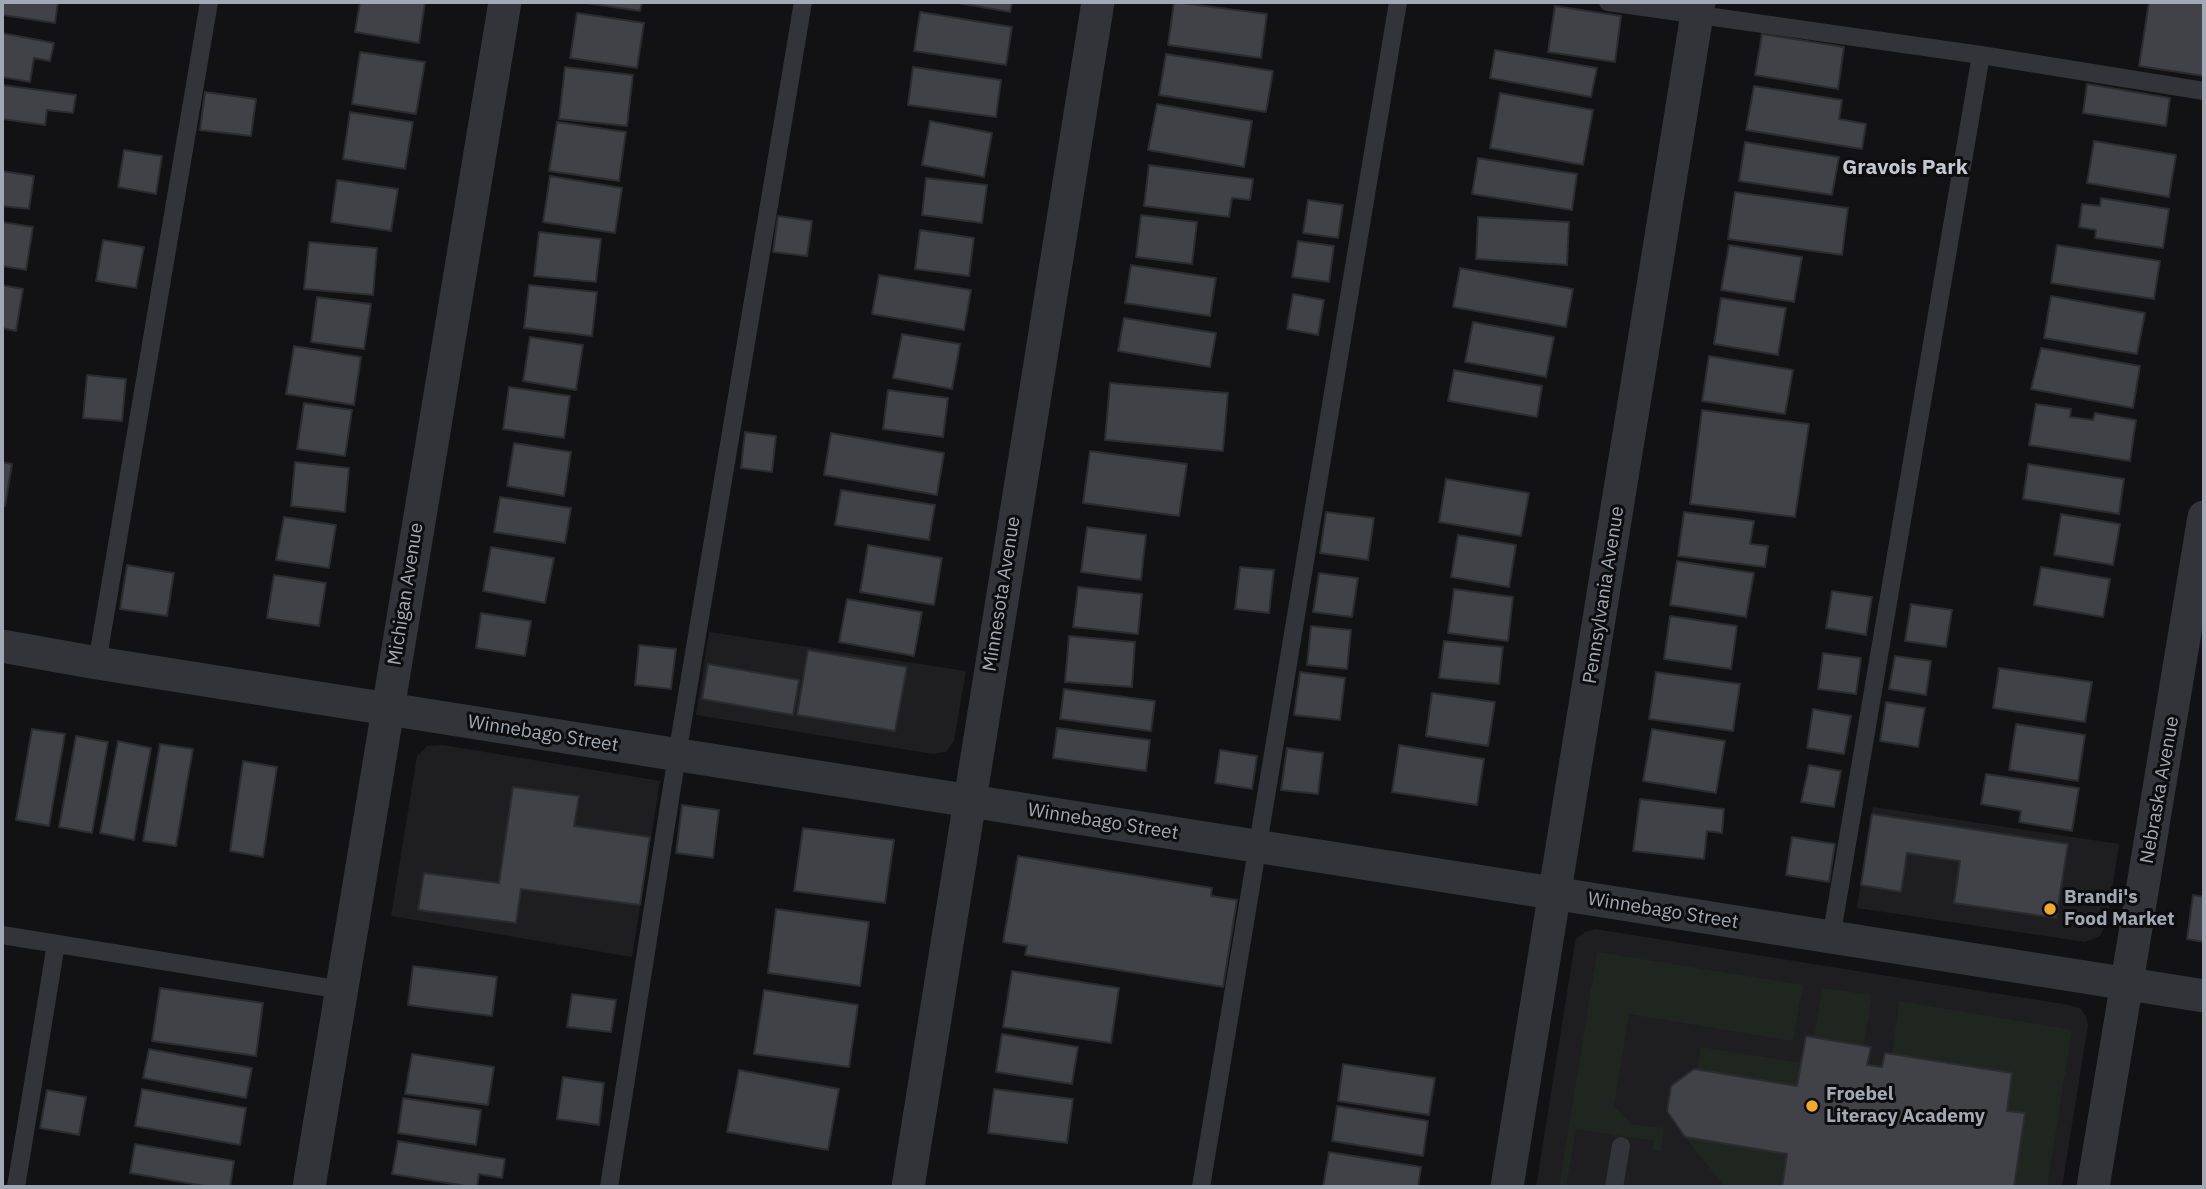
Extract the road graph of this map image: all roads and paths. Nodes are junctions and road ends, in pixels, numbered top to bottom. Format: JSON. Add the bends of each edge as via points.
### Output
{"nodes":[{"id":1,"x":209,"y":2,"type":"edge"},
{"id":2,"x":505,"y":2,"type":"edge"},
{"id":3,"x":803,"y":2,"type":"edge"},
{"id":4,"x":1098,"y":2,"type":"edge"},
{"id":5,"x":1398,"y":2,"type":"edge"},
{"id":6,"x":1608,"y":2,"type":"edge"},
{"id":7,"x":1698,"y":9,"type":"edge"},
{"id":8,"x":1981,"y":55,"type":"junction"},
{"id":9,"x":2204,"y":91,"type":"edge"},
{"id":10,"x":2204,"y":517,"type":"edge"},
{"id":11,"x":2,"y":646,"type":"edge"},
{"id":12,"x":97,"y":663,"type":"junction"},
{"id":13,"x":387,"y":709,"type":"junction"},
{"id":14,"x":677,"y":755,"type":"junction"},
{"id":15,"x":969,"y":801,"type":"junction"},
{"id":16,"x":1259,"y":847,"type":"junction"},
{"id":17,"x":1555,"y":894,"type":"junction"},
{"id":18,"x":2,"y":935,"type":"edge"},
{"id":19,"x":1831,"y":938,"type":"junction"},
{"id":20,"x":56,"y":944,"type":"junction"},
{"id":21,"x":2126,"y":984,"type":"junction"},
{"id":22,"x":342,"y":990,"type":"junction"},
{"id":23,"x":2204,"y":996,"type":"edge"},
{"id":24,"x":1621,"y":1146,"type":"dead end"},
{"id":25,"x":16,"y":1187,"type":"edge"},
{"id":26,"x":309,"y":1187,"type":"edge"},
{"id":27,"x":609,"y":1187,"type":"edge"},
{"id":28,"x":908,"y":1187,"type":"edge"},
{"id":29,"x":1201,"y":1187,"type":"edge"},
{"id":30,"x":1507,"y":1187,"type":"edge"},
{"id":31,"x":1614,"y":1187,"type":"edge"},
{"id":32,"x":2093,"y":1187,"type":"edge"}],
"edges":[{"from":1,"to":12,"type":"lane"},
{"from":2,"to":13,"type":"street","name":"Michigan Avenue"},
{"from":3,"to":14,"type":"lane"},
{"from":4,"to":15,"type":"street","name":"Minnesota Avenue"},
{"from":5,"to":16,"type":"lane"},
{"from":6,"to":7,"type":"lane"},
{"from":7,"to":8,"type":"lane"},
{"from":7,"to":17,"type":"street","name":"Pennsylvania Avenue"},
{"from":8,"to":9,"type":"lane"},
{"from":8,"to":19,"type":"lane"},
{"from":10,"to":21,"type":"street","name":"Nebraska Avenue"},
{"from":11,"to":12,"type":"street","name":"Winnebago Street"},
{"from":12,"to":13,"type":"street","name":"Winnebago Street"},
{"from":13,"to":14,"type":"street","name":"Winnebago Street"},
{"from":13,"to":22,"type":"street","name":"Michigan Avenue"},
{"from":14,"to":15,"type":"street","name":"Winnebago Street"},
{"from":14,"to":27,"type":"lane"},
{"from":15,"to":16,"type":"street","name":"Winnebago Street"},
{"from":15,"to":28,"type":"street","name":"Minnesota Avenue"},
{"from":16,"to":17,"type":"street","name":"Winnebago Street"},
{"from":16,"to":29,"type":"lane"},
{"from":17,"to":19,"type":"street","name":"Winnebago Street"},
{"from":17,"to":30,"type":"street","name":"Pennsylvania Avenue"},
{"from":18,"to":20,"type":"lane"},
{"from":19,"to":21,"type":"street","name":"Winnebago Street"},
{"from":20,"to":22,"type":"lane"},
{"from":20,"to":25,"type":"lane"},
{"from":21,"to":23,"type":"street","name":"Winnebago Street"},
{"from":21,"to":32,"type":"street","name":"Nebraska Avenue"},
{"from":22,"to":26,"type":"street","name":"Michigan Avenue"},
{"from":24,"to":31,"type":"lane"}]}
